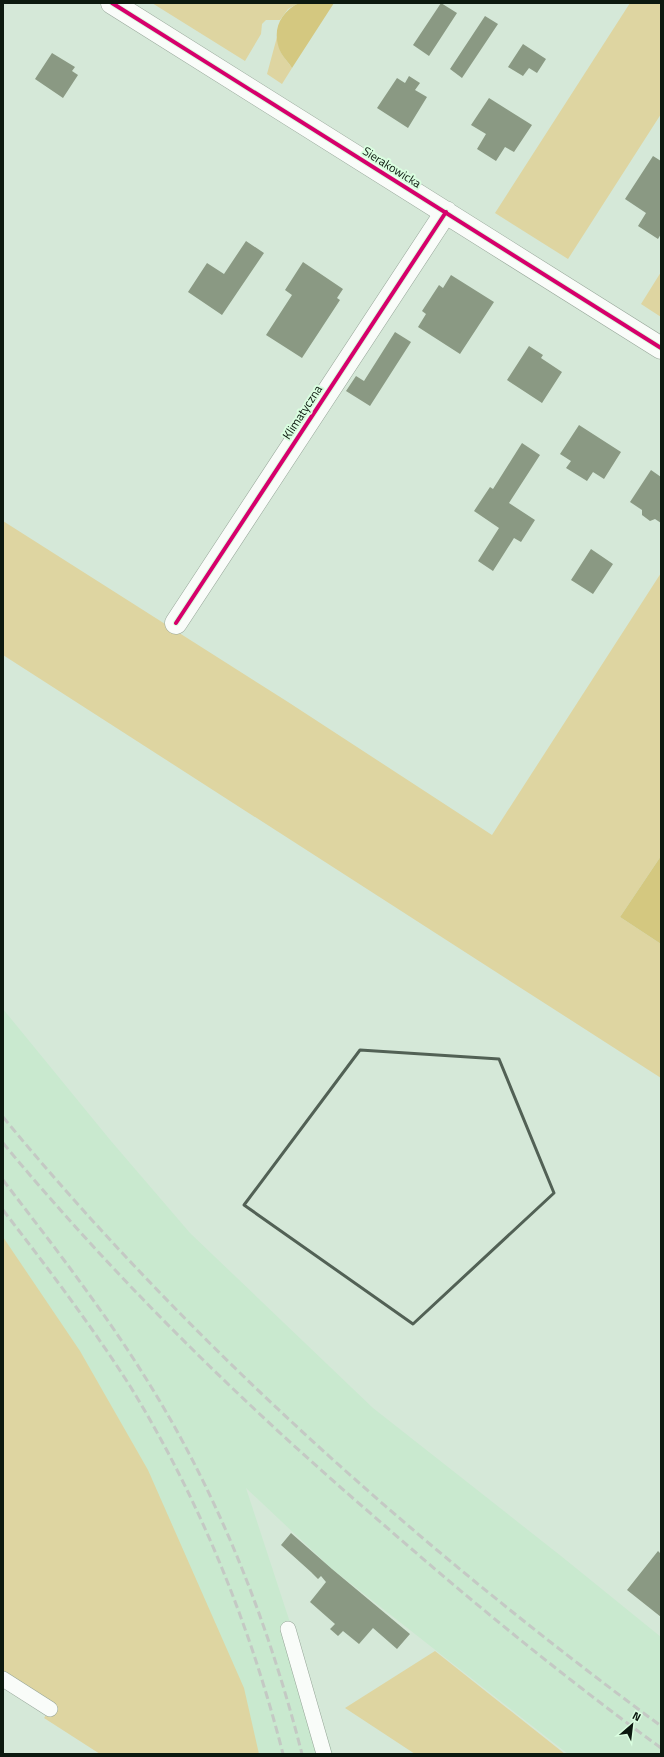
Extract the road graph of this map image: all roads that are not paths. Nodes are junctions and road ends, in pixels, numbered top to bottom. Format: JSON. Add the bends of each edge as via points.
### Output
{"nodes":[{"id":1,"x":112,"y":3,"type":"edge"},
{"id":2,"x":446,"y":212,"type":"junction"},
{"id":3,"x":661,"y":348,"type":"edge"},
{"id":4,"x":176,"y":623,"type":"dead end"},
{"id":5,"x":288,"y":1629,"type":"dead end"},
{"id":6,"x":3,"y":1679,"type":"edge"},
{"id":7,"x":50,"y":1709,"type":"dead end"},
{"id":8,"x":324,"y":1754,"type":"edge"}],
"edges":[{"from":1,"to":2,"type":"street","name":"Sierakowicka"},
{"from":2,"to":3,"type":"street","name":"Sierakowicka"},
{"from":2,"to":4,"type":"street","name":"Klimatyczna"},
{"from":5,"to":8,"type":"lane"},
{"from":6,"to":7,"type":"lane"}]}
